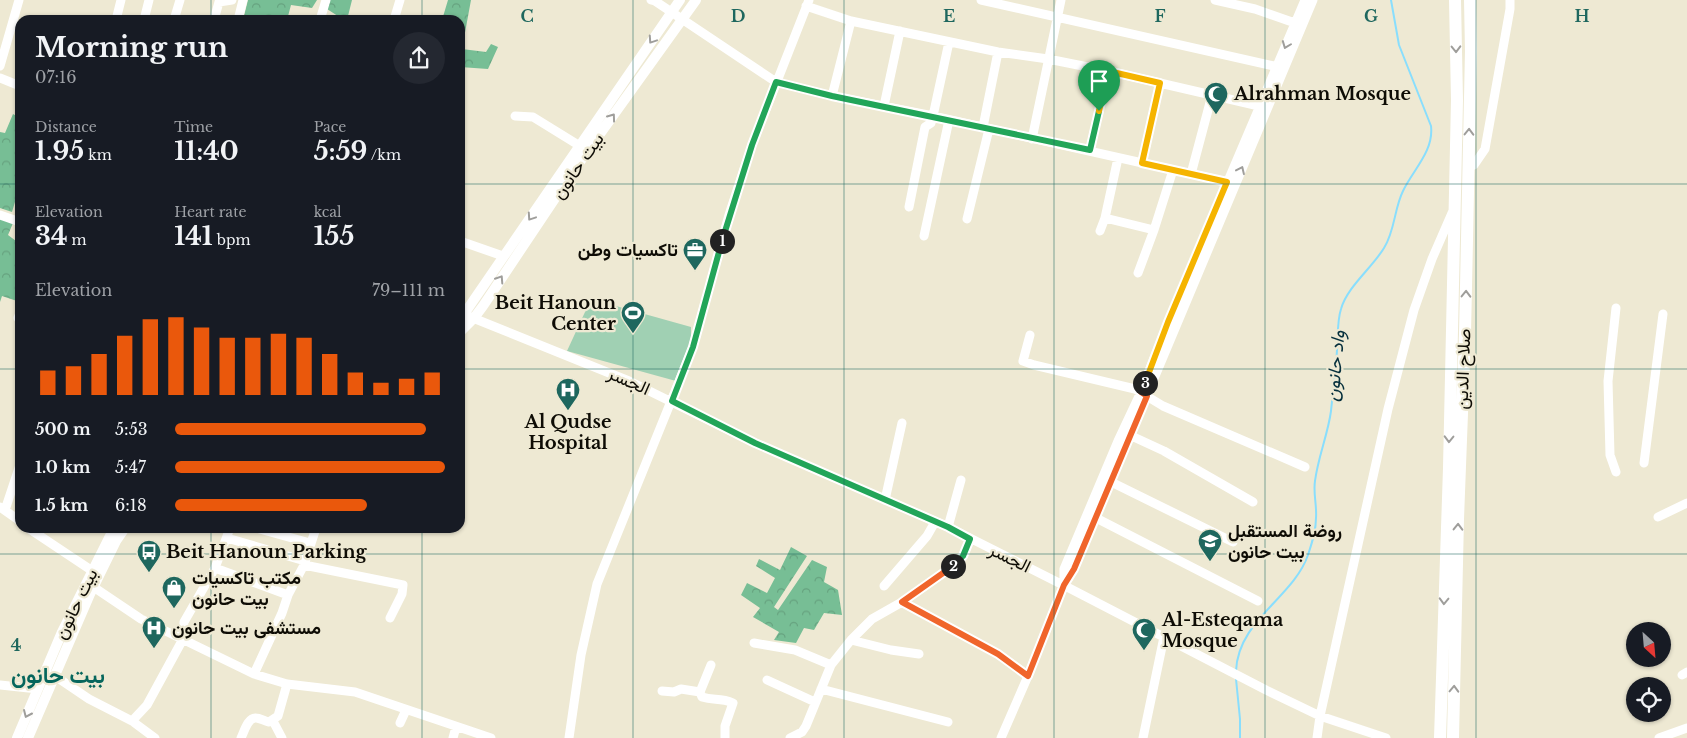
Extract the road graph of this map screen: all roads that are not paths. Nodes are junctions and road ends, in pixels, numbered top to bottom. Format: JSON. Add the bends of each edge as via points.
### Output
{"nodes":[{"id":1,"x":19,"y":0,"type":"edge"},
{"id":2,"x":121,"y":0,"type":"edge"},
{"id":3,"x":149,"y":0,"type":"edge"},
{"id":4,"x":180,"y":0,"type":"edge"},
{"id":5,"x":232,"y":0,"type":"edge"},
{"id":6,"x":243,"y":0,"type":"edge"},
{"id":7,"x":326,"y":0,"type":"edge"},
{"id":8,"x":400,"y":0,"type":"edge"},
{"id":9,"x":651,"y":0,"type":"edge"},
{"id":10,"x":680,"y":0,"type":"edge"},
{"id":11,"x":696,"y":0,"type":"edge"},
{"id":12,"x":981,"y":0,"type":"edge"},
{"id":13,"x":1061,"y":0,"type":"edge"},
{"id":14,"x":1215,"y":0,"type":"edge"},
{"id":15,"x":1305,"y":0,"type":"edge"},
{"id":16,"x":1313,"y":0,"type":"edge"},
{"id":17,"x":1456,"y":0,"type":"edge"},
{"id":18,"x":1470,"y":0,"type":"edge"},
{"id":19,"x":1510,"y":0,"type":"edge"},
{"id":20,"x":807,"y":3,"type":"edge"},
{"id":21,"x":672,"y":12,"type":"junction"},
{"id":22,"x":117,"y":15,"type":"edge"},
{"id":23,"x":145,"y":15,"type":"edge"},
{"id":24,"x":176,"y":15,"type":"edge"},
{"id":25,"x":215,"y":15,"type":"edge"},
{"id":26,"x":239,"y":15,"type":"edge"},
{"id":27,"x":322,"y":15,"type":"edge"},
{"id":28,"x":396,"y":15,"type":"edge"},
{"id":29,"x":1057,"y":16,"type":"junction"},
{"id":30,"x":682,"y":18,"type":"junction"},
{"id":31,"x":851,"y":21,"type":"junction"},
{"id":32,"x":1295,"y":23,"type":"junction"},
{"id":33,"x":900,"y":31,"type":"junction"},
{"id":34,"x":948,"y":42,"type":"junction"},
{"id":35,"x":998,"y":52,"type":"junction"},
{"id":36,"x":1048,"y":59,"type":"junction"},
{"id":37,"x":0,"y":66,"type":"edge"},
{"id":38,"x":1278,"y":67,"type":"junction"},
{"id":39,"x":1108,"y":71,"type":"junction"},
{"id":40,"x":0,"y":78,"type":"edge"},
{"id":41,"x":776,"y":82,"type":"junction"},
{"id":42,"x":1160,"y":83,"type":"junction"},
{"id":43,"x":15,"y":84,"type":"edge"},
{"id":44,"x":1212,"y":95,"type":"junction"},
{"id":45,"x":832,"y":96,"type":"junction"},
{"id":46,"x":884,"y":106,"type":"junction"},
{"id":47,"x":1259,"y":106,"type":"junction"},
{"id":48,"x":515,"y":116,"type":"dead end"},
{"id":49,"x":933,"y":116,"type":"junction"},
{"id":50,"x":949,"y":120,"type":"junction"},
{"id":51,"x":986,"y":128,"type":"junction"},
{"id":52,"x":1032,"y":138,"type":"junction"},
{"id":53,"x":580,"y":146,"type":"junction"},
{"id":54,"x":1090,"y":150,"type":"junction"},
{"id":55,"x":1118,"y":158,"type":"junction"},
{"id":56,"x":1142,"y":163,"type":"junction"},
{"id":57,"x":1468,"y":166,"type":"junction"},
{"id":58,"x":1173,"y":170,"type":"junction"},
{"id":59,"x":1191,"y":174,"type":"junction"},
{"id":60,"x":1227,"y":182,"type":"junction"},
{"id":61,"x":909,"y":207,"type":"dead end"},
{"id":62,"x":1454,"y":208,"type":"junction"},
{"id":63,"x":0,"y":215,"type":"edge"},
{"id":64,"x":1105,"y":218,"type":"junction"},
{"id":65,"x":967,"y":219,"type":"dead end"},
{"id":66,"x":15,"y":220,"type":"edge"},
{"id":67,"x":1154,"y":230,"type":"junction"},
{"id":68,"x":1100,"y":231,"type":"dead end"},
{"id":69,"x":924,"y":236,"type":"dead end"},
{"id":70,"x":465,"y":243,"type":"edge"},
{"id":71,"x":503,"y":256,"type":"junction"},
{"id":72,"x":1138,"y":273,"type":"dead end"},
{"id":73,"x":1616,"y":308,"type":"dead end"},
{"id":74,"x":1663,"y":314,"type":"dead end"},
{"id":75,"x":466,"y":318,"type":"edge"},
{"id":76,"x":1030,"y":335,"type":"dead end"},
{"id":77,"x":1144,"y":394,"type":"junction"},
{"id":78,"x":672,"y":401,"type":"junction"},
{"id":79,"x":902,"y":423,"type":"dead end"},
{"id":80,"x":1127,"y":433,"type":"junction"},
{"id":81,"x":1644,"y":463,"type":"dead end"},
{"id":82,"x":1305,"y":468,"type":"dead end"},
{"id":83,"x":1616,"y":472,"type":"dead end"},
{"id":84,"x":15,"y":477,"type":"edge"},
{"id":85,"x":1107,"y":479,"type":"junction"},
{"id":86,"x":961,"y":480,"type":"dead end"},
{"id":87,"x":885,"y":500,"type":"junction"},
{"id":88,"x":1253,"y":502,"type":"dead end"},
{"id":89,"x":1687,"y":503,"type":"edge"},
{"id":90,"x":2,"y":508,"type":"edge"},
{"id":91,"x":1093,"y":514,"type":"junction"},
{"id":92,"x":15,"y":517,"type":"edge"},
{"id":93,"x":1658,"y":517,"type":"dead end"},
{"id":94,"x":935,"y":522,"type":"junction"},
{"id":95,"x":948,"y":527,"type":"junction"},
{"id":96,"x":36,"y":533,"type":"edge"},
{"id":97,"x":111,"y":533,"type":"edge"},
{"id":98,"x":122,"y":533,"type":"edge"},
{"id":99,"x":228,"y":533,"type":"edge"},
{"id":100,"x":274,"y":533,"type":"edge"},
{"id":101,"x":314,"y":533,"type":"edge"},
{"id":102,"x":227,"y":538,"type":"junction"},
{"id":103,"x":970,"y":539,"type":"junction"},
{"id":104,"x":1233,"y":542,"type":"dead end"},
{"id":105,"x":310,"y":543,"type":"junction"},
{"id":106,"x":304,"y":563,"type":"junction"},
{"id":107,"x":215,"y":568,"type":"junction"},
{"id":108,"x":92,"y":570,"type":"junction"},
{"id":109,"x":90,"y":585,"type":"junction"},
{"id":110,"x":1064,"y":585,"type":"junction"},
{"id":111,"x":884,"y":586,"type":"dead end"},
{"id":112,"x":288,"y":595,"type":"junction"},
{"id":113,"x":1258,"y":601,"type":"dead end"},
{"id":114,"x":902,"y":602,"type":"junction"},
{"id":115,"x":390,"y":618,"type":"dead end"},
{"id":116,"x":1164,"y":637,"type":"junction"},
{"id":117,"x":183,"y":639,"type":"junction"},
{"id":118,"x":851,"y":640,"type":"junction"},
{"id":119,"x":754,"y":643,"type":"dead end"},
{"id":120,"x":919,"y":654,"type":"dead end"},
{"id":121,"x":831,"y":665,"type":"junction"},
{"id":122,"x":711,"y":666,"type":"dead end"},
{"id":123,"x":254,"y":674,"type":"junction"},
{"id":124,"x":50,"y":675,"type":"junction"},
{"id":125,"x":1028,"y":676,"type":"junction"},
{"id":126,"x":767,"y":680,"type":"dead end"},
{"id":127,"x":287,"y":684,"type":"junction"},
{"id":128,"x":0,"y":685,"type":"edge"},
{"id":129,"x":38,"y":689,"type":"junction"},
{"id":130,"x":662,"y":690,"type":"dead end"},
{"id":131,"x":821,"y":690,"type":"junction"},
{"id":132,"x":700,"y":692,"type":"junction"},
{"id":133,"x":815,"y":702,"type":"junction"},
{"id":134,"x":406,"y":710,"type":"junction"},
{"id":135,"x":1320,"y":716,"type":"junction"},
{"id":136,"x":132,"y":721,"type":"junction"},
{"id":137,"x":273,"y":721,"type":"junction"},
{"id":138,"x":948,"y":722,"type":"dead end"},
{"id":139,"x":400,"y":723,"type":"dead end"},
{"id":140,"x":456,"y":727,"type":"junction"},
{"id":141,"x":1687,"y":728,"type":"edge"},
{"id":142,"x":802,"y":735,"type":"edge"},
{"id":143,"x":17,"y":738,"type":"edge"},
{"id":144,"x":28,"y":738,"type":"edge"},
{"id":145,"x":155,"y":738,"type":"edge"},
{"id":146,"x":241,"y":738,"type":"edge"},
{"id":147,"x":282,"y":738,"type":"edge"},
{"id":148,"x":453,"y":738,"type":"edge"},
{"id":149,"x":491,"y":738,"type":"edge"},
{"id":150,"x":569,"y":738,"type":"edge"},
{"id":151,"x":725,"y":738,"type":"edge"},
{"id":152,"x":790,"y":738,"type":"edge"},
{"id":153,"x":1001,"y":738,"type":"edge"},
{"id":154,"x":1143,"y":738,"type":"edge"},
{"id":155,"x":1317,"y":738,"type":"edge"},
{"id":156,"x":1386,"y":738,"type":"edge"},
{"id":157,"x":1440,"y":738,"type":"edge"},
{"id":158,"x":1453,"y":738,"type":"edge"},
{"id":159,"x":1659,"y":738,"type":"edge"}],
"edges":[{"from":1,"to":37,"type":"street"},
{"from":2,"to":22,"type":"street"},
{"from":3,"to":23,"type":"street"},
{"from":4,"to":24,"type":"street"},
{"from":5,"to":25,"type":"street","via":[[219,2]]},
{"from":6,"to":26,"type":"street"},
{"from":7,"to":27,"type":"street"},
{"from":8,"to":28,"type":"street"},
{"from":9,"to":21,"type":"street"},
{"from":10,"to":21,"type":"main road","name":"بيت حانون"},
{"from":11,"to":30,"type":"main road","name":"بيت حانون"},
{"from":12,"to":29,"type":"street"},
{"from":13,"to":29,"type":"street"},
{"from":14,"to":32,"type":"street"},
{"from":15,"to":32,"type":"street"},
{"from":77,"to":16,"type":"street","one_way":true},
{"from":17,"to":62,"type":"highway","name":"صلاح الدين","one_way":true},
{"from":57,"to":18,"type":"highway","name":"صلاح الدين","one_way":true},
{"from":19,"to":57,"type":"street","via":[[1485,149],[1474,165]]},
{"from":20,"to":31,"type":"street"},
{"from":20,"to":41,"type":"street"},
{"from":21,"to":30,"type":"street"},
{"from":21,"to":53,"type":"main road","name":"بيت حانون","one_way":true},
{"from":29,"to":36,"type":"street"},
{"from":29,"to":38,"type":"street"},
{"from":30,"to":41,"type":"street"},
{"from":75,"to":30,"type":"main road","name":"بيت حانون","one_way":true},
{"from":31,"to":33,"type":"street"},
{"from":31,"to":45,"type":"street"},
{"from":32,"to":38,"type":"street","one_way":true},
{"from":33,"to":34,"type":"street"},
{"from":33,"to":46,"type":"street"},
{"from":34,"to":35,"type":"street"},
{"from":34,"to":49,"type":"street"},
{"from":35,"to":36,"type":"street"},
{"from":35,"to":51,"type":"street"},
{"from":36,"to":39,"type":"street"},
{"from":36,"to":52,"type":"street"},
{"from":38,"to":47,"type":"street"},
{"from":39,"to":42,"type":"street"},
{"from":39,"to":54,"type":"street"},
{"from":40,"to":43,"type":"street"},
{"from":41,"to":45,"type":"street"},
{"from":41,"to":78,"type":"street","via":[[729,215],[693,347]]},
{"from":42,"to":44,"type":"street"},
{"from":42,"to":56,"type":"street"},
{"from":44,"to":47,"type":"street"},
{"from":44,"to":59,"type":"street"},
{"from":45,"to":46,"type":"street"},
{"from":46,"to":49,"type":"street"},
{"from":47,"to":60,"type":"street"},
{"from":48,"to":53,"type":"street","via":[[533,117]]},
{"from":49,"to":50,"type":"street"},
{"from":49,"to":61,"type":"street","via":[[925,127]]},
{"from":50,"to":51,"type":"street"},
{"from":50,"to":69,"type":"street"},
{"from":51,"to":52,"type":"street"},
{"from":51,"to":65,"type":"street"},
{"from":52,"to":54,"type":"street"},
{"from":53,"to":71,"type":"main road","name":"بيت حانون","one_way":true},
{"from":54,"to":55,"type":"street"},
{"from":55,"to":56,"type":"street"},
{"from":55,"to":64,"type":"street"},
{"from":56,"to":58,"type":"street"},
{"from":158,"to":57,"type":"highway","name":"صلاح الدين","one_way":true},
{"from":58,"to":59,"type":"street"},
{"from":58,"to":67,"type":"street"},
{"from":59,"to":60,"type":"street"},
{"from":60,"to":77,"type":"street","via":[[1168,322]]},
{"from":62,"to":135,"type":"street","via":[[1414,310],[1388,409]]},
{"from":62,"to":157,"type":"highway","name":"صلاح الدين","one_way":true},
{"from":63,"to":66,"type":"street"},
{"from":64,"to":67,"type":"street"},
{"from":64,"to":68,"type":"street"},
{"from":67,"to":72,"type":"street"},
{"from":70,"to":71,"type":"street"},
{"from":71,"to":75,"type":"main road","name":"بيت حانون"},
{"from":73,"to":83,"type":"street","via":[[1608,381],[1610,454]]},
{"from":74,"to":81,"type":"street"},
{"from":75,"to":78,"type":"street","name":"الجسر","via":[[602,369]]},
{"from":76,"to":77,"type":"street","via":[[1023,361]]},
{"from":77,"to":80,"type":"street"},
{"from":77,"to":82,"type":"street","via":[[1163,406]]},
{"from":78,"to":87,"type":"street","name":"الجسر","via":[[755,443]]},
{"from":78,"to":150,"type":"street","via":[[597,584],[581,655]]},
{"from":79,"to":87,"type":"street"},
{"from":80,"to":85,"type":"street"},
{"from":80,"to":88,"type":"street"},
{"from":84,"to":90,"type":"street"},
{"from":85,"to":91,"type":"street"},
{"from":85,"to":104,"type":"street"},
{"from":86,"to":95,"type":"street"},
{"from":87,"to":94,"type":"street","name":"الجسر"},
{"from":89,"to":93,"type":"street"},
{"from":90,"to":92,"type":"street"},
{"from":91,"to":110,"type":"street","via":[[1074,569]]},
{"from":91,"to":113,"type":"street","via":[[1098,520]]},
{"from":94,"to":95,"type":"street","name":"الجسر"},
{"from":94,"to":111,"type":"street"},
{"from":95,"to":103,"type":"street","name":"الجسر"},
{"from":96,"to":108,"type":"street"},
{"from":97,"to":108,"type":"main road","name":"بيت حانون"},
{"from":98,"to":109,"type":"main road","name":"بيت حانون"},
{"from":99,"to":102,"type":"street"},
{"from":100,"to":105,"type":"street"},
{"from":101,"to":105,"type":"street"},
{"from":102,"to":106,"type":"street"},
{"from":102,"to":107,"type":"street"},
{"from":103,"to":110,"type":"street","name":"الجسر"},
{"from":103,"to":114,"type":"street","via":[[963,556],[949,569]]},
{"from":105,"to":106,"type":"street"},
{"from":106,"to":112,"type":"street"},
{"from":106,"to":115,"type":"street","via":[[402,585],[402,594]]},
{"from":107,"to":112,"type":"street"},
{"from":107,"to":117,"type":"street","via":[[184,622]]},
{"from":108,"to":109,"type":"main road","name":"بيت حانون"},
{"from":109,"to":117,"type":"street","via":[[141,618]]},
{"from":109,"to":124,"type":"main road","name":"بيت حانون","via":[[62,632]]},
{"from":110,"to":116,"type":"street","name":"الجسر"},
{"from":110,"to":125,"type":"street"},
{"from":112,"to":123,"type":"street"},
{"from":114,"to":118,"type":"street","via":[[872,619]]},
{"from":114,"to":125,"type":"street","via":[[998,654]]},
{"from":116,"to":135,"type":"street","name":"الجسر"},
{"from":116,"to":154,"type":"street"},
{"from":117,"to":123,"type":"street"},
{"from":117,"to":136,"type":"street","via":[[147,705]]},
{"from":118,"to":120,"type":"street"},
{"from":118,"to":121,"type":"street"},
{"from":119,"to":121,"type":"street","via":[[794,650]]},
{"from":121,"to":131,"type":"street"},
{"from":122,"to":132,"type":"street"},
{"from":123,"to":127,"type":"street"},
{"from":124,"to":129,"type":"main road","name":"بيت حانون"},
{"from":124,"to":136,"type":"street"},
{"from":124,"to":144,"type":"main road","name":"بيت حانون"},
{"from":125,"to":153,"type":"street"},
{"from":126,"to":133,"type":"street"},
{"from":127,"to":134,"type":"street","via":[[355,692]]},
{"from":127,"to":137,"type":"street","via":[[278,716]]},
{"from":128,"to":129,"type":"street"},
{"from":129,"to":143,"type":"main road","name":"بيت حانون","one_way":true},
{"from":130,"to":132,"type":"street"},
{"from":131,"to":133,"type":"street"},
{"from":131,"to":138,"type":"street"},
{"from":132,"to":151,"type":"street","via":[[702,697],[722,698],[733,703],[725,726]]},
{"from":133,"to":142,"type":"street"},
{"from":134,"to":139,"type":"street"},
{"from":134,"to":140,"type":"street"},
{"from":135,"to":155,"type":"street"},
{"from":135,"to":156,"type":"street","name":"الجسر"},
{"from":136,"to":145,"type":"street"},
{"from":137,"to":146,"type":"street","via":[[252,718]]},
{"from":137,"to":147,"type":"street"},
{"from":140,"to":148,"type":"street"},
{"from":140,"to":149,"type":"street"},
{"from":141,"to":159,"type":"street"},
{"from":142,"to":152,"type":"street"}]}
